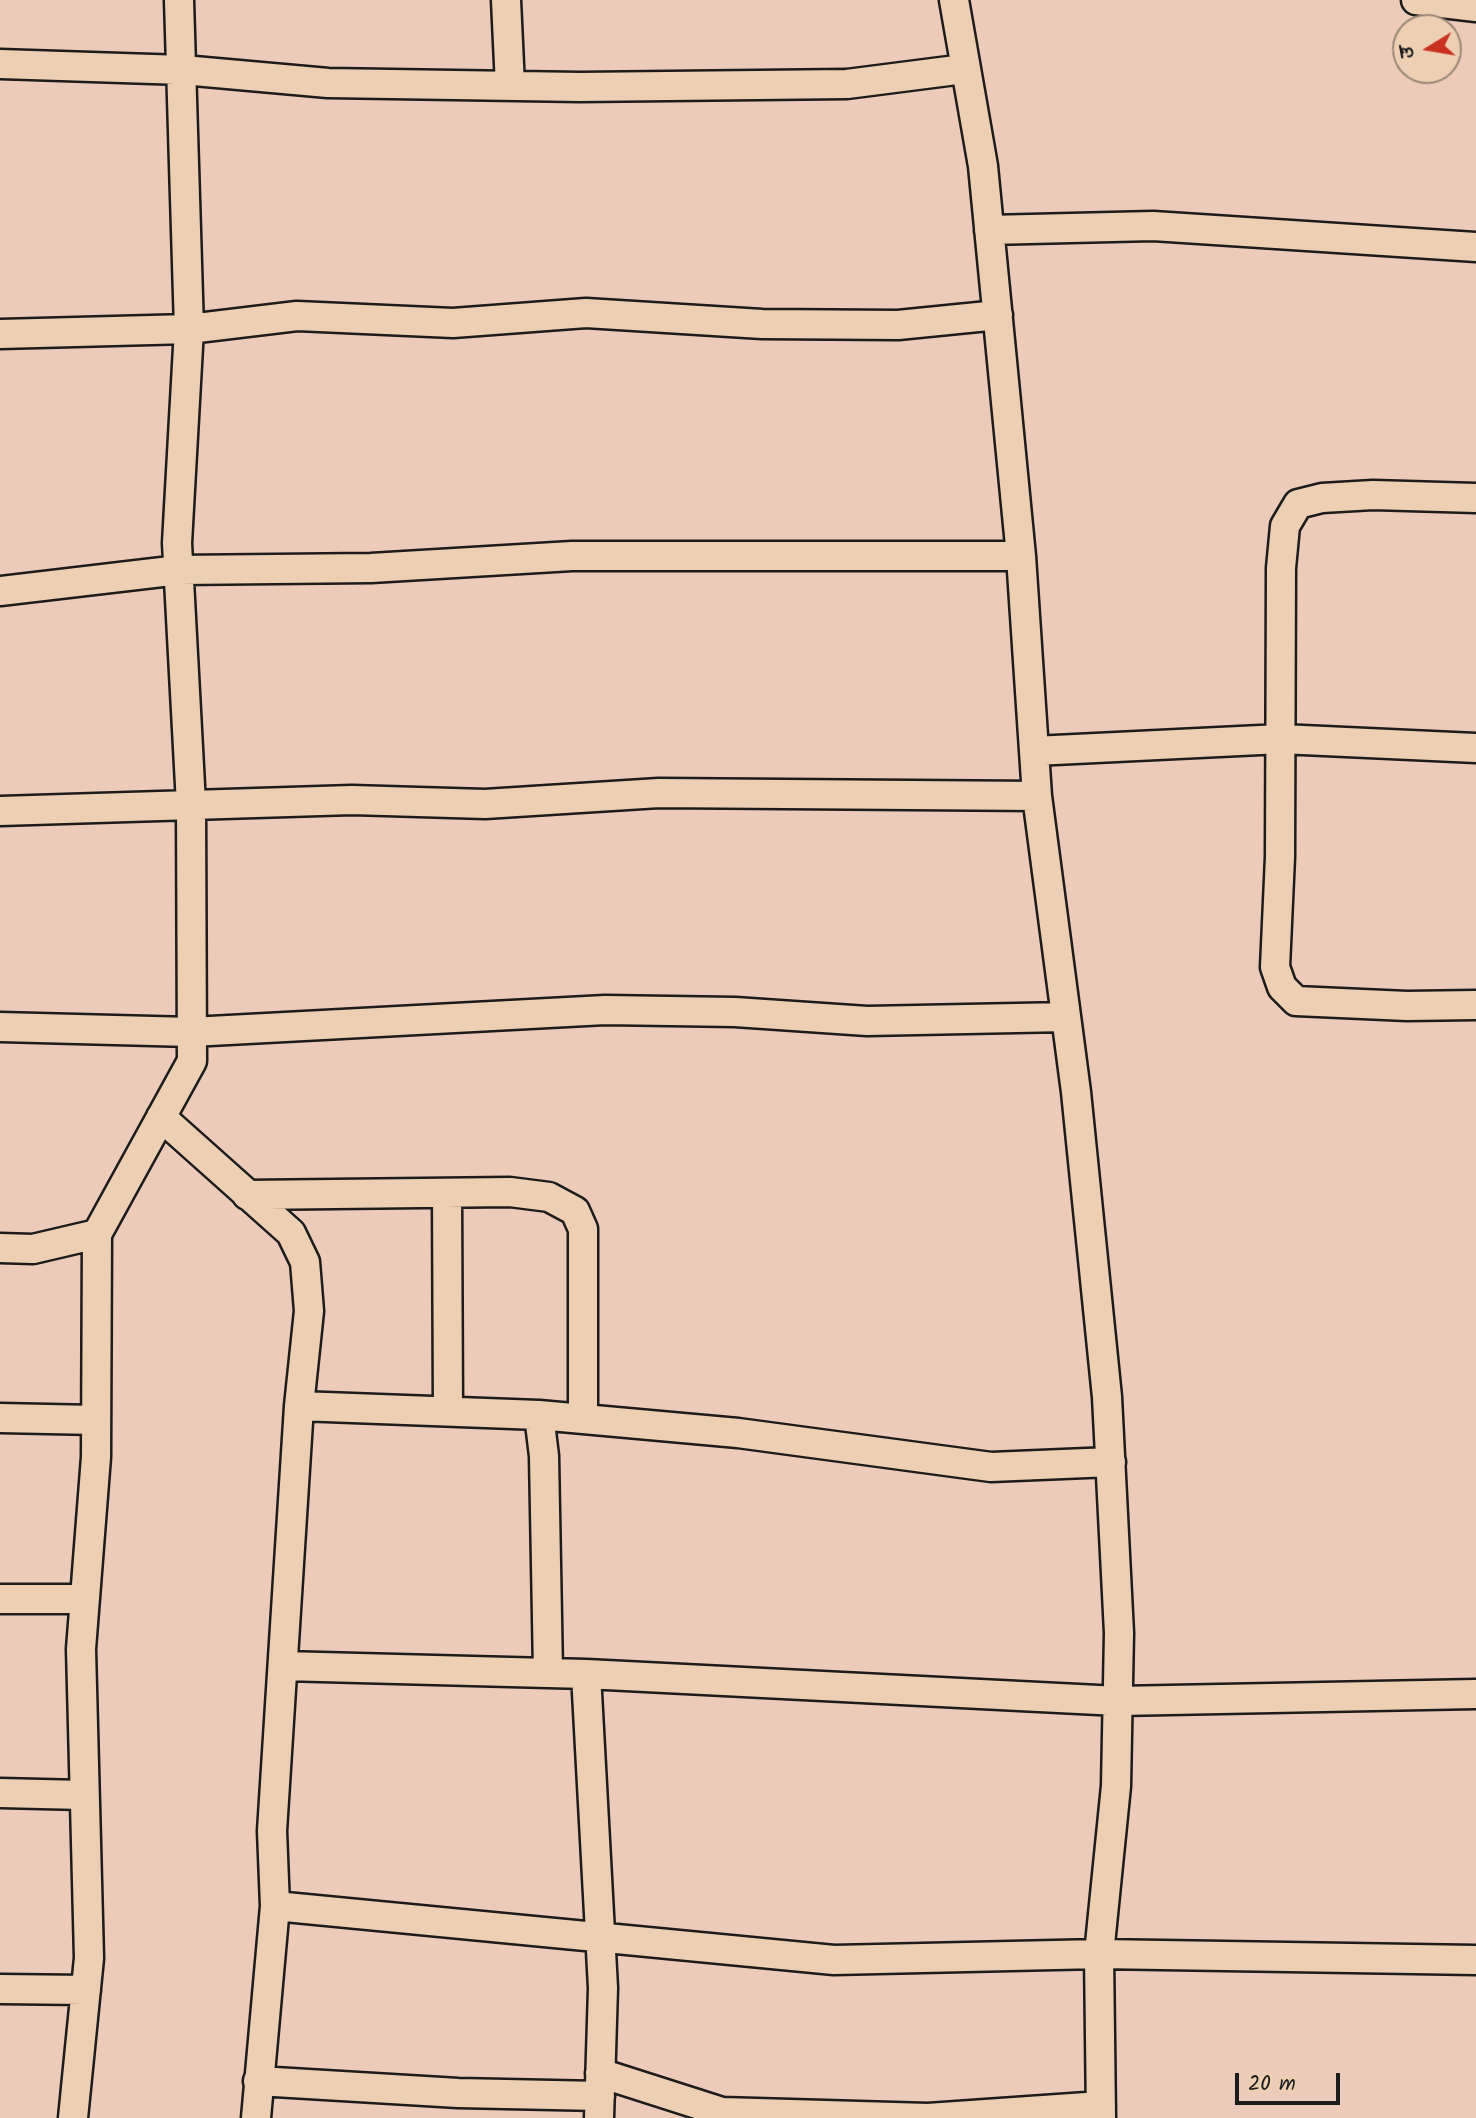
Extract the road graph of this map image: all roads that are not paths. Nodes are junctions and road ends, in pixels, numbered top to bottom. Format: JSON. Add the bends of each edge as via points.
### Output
{"nodes":[{"id":1,"x":179,"y":0,"type":"edge"},
{"id":2,"x":506,"y":0,"type":"edge"},
{"id":3,"x":954,"y":0,"type":"edge"},
{"id":4,"x":1416,"y":0,"type":"edge"},
{"id":5,"x":1476,"y":7,"type":"edge"},
{"id":6,"x":0,"y":64,"type":"edge"},
{"id":7,"x":964,"y":69,"type":"junction"},
{"id":8,"x":183,"y":70,"type":"junction"},
{"id":9,"x":510,"y":86,"type":"junction"},
{"id":10,"x":989,"y":230,"type":"junction"},
{"id":11,"x":1476,"y":247,"type":"edge"},
{"id":12,"x":998,"y":315,"type":"junction"},
{"id":13,"x":189,"y":329,"type":"junction"},
{"id":14,"x":0,"y":334,"type":"edge"},
{"id":15,"x":1476,"y":498,"type":"edge"},
{"id":16,"x":1021,"y":556,"type":"junction"},
{"id":17,"x":179,"y":570,"type":"junction"},
{"id":18,"x":0,"y":591,"type":"edge"},
{"id":19,"x":1281,"y":739,"type":"junction"},
{"id":20,"x":1476,"y":748,"type":"edge"},
{"id":21,"x":1034,"y":751,"type":"junction"},
{"id":22,"x":1037,"y":796,"type":"junction"},
{"id":23,"x":191,"y":804,"type":"junction"},
{"id":24,"x":0,"y":811,"type":"edge"},
{"id":25,"x":1476,"y":1005,"type":"edge"},
{"id":26,"x":1066,"y":1017,"type":"junction"},
{"id":27,"x":0,"y":1027,"type":"edge"},
{"id":28,"x":191,"y":1032,"type":"junction"},
{"id":29,"x":162,"y":1117,"type":"junction"},
{"id":30,"x":447,"y":1193,"type":"junction"},
{"id":31,"x":247,"y":1195,"type":"junction"},
{"id":32,"x":97,"y":1234,"type":"junction"},
{"id":33,"x":0,"y":1248,"type":"edge"},
{"id":34,"x":299,"y":1406,"type":"junction"},
{"id":35,"x":448,"y":1411,"type":"junction"},
{"id":36,"x":539,"y":1415,"type":"junction"},
{"id":37,"x":0,"y":1418,"type":"edge"},
{"id":38,"x":583,"y":1419,"type":"junction"},
{"id":39,"x":96,"y":1420,"type":"junction"},
{"id":40,"x":1111,"y":1462,"type":"junction"},
{"id":41,"x":0,"y":1599,"type":"edge"},
{"id":42,"x":85,"y":1599,"type":"junction"},
{"id":43,"x":282,"y":1666,"type":"junction"},
{"id":44,"x":548,"y":1672,"type":"junction"},
{"id":45,"x":586,"y":1674,"type":"junction"},
{"id":46,"x":1476,"y":1694,"type":"edge"},
{"id":47,"x":1118,"y":1701,"type":"junction"},
{"id":48,"x":0,"y":1793,"type":"edge"},
{"id":49,"x":83,"y":1795,"type":"junction"},
{"id":50,"x":275,"y":1906,"type":"junction"},
{"id":51,"x":600,"y":1936,"type":"junction"},
{"id":52,"x":1099,"y":1954,"type":"junction"},
{"id":53,"x":1476,"y":1960,"type":"edge"},
{"id":54,"x":0,"y":1989,"type":"edge"},
{"id":55,"x":86,"y":1990,"type":"junction"},
{"id":56,"x":258,"y":2081,"type":"junction"},
{"id":57,"x":600,"y":2096,"type":"edge"},
{"id":58,"x":1101,"y":2112,"type":"edge"},
{"id":59,"x":74,"y":2118,"type":"edge"},
{"id":60,"x":256,"y":2118,"type":"edge"}],
"edges":[{"from":1,"to":8,"type":"street"},
{"from":2,"to":9,"type":"street"},
{"from":3,"to":7,"type":"street"},
{"from":4,"to":5,"type":"street"},
{"from":6,"to":8,"type":"street"},
{"from":7,"to":9,"type":"street","via":[[847,84]]},
{"from":7,"to":10,"type":"street","via":[[983,166]]},
{"from":8,"to":9,"type":"street","via":[[328,83]]},
{"from":8,"to":13,"type":"street"},
{"from":10,"to":11,"type":"street","via":[[1153,226]]},
{"from":10,"to":12,"type":"street"},
{"from":12,"to":13,"type":"street","via":[[898,325],[762,324],[586,313],[453,323],[297,316]]},
{"from":12,"to":16,"type":"street"},
{"from":13,"to":14,"type":"street"},
{"from":13,"to":17,"type":"street"},
{"from":15,"to":19,"type":"street","via":[[1373,495],[1298,504],[1285,526],[1281,568]]},
{"from":16,"to":17,"type":"street","via":[[572,556],[371,568]]},
{"from":16,"to":21,"type":"street"},
{"from":17,"to":18,"type":"street"},
{"from":17,"to":23,"type":"street"},
{"from":19,"to":20,"type":"street"},
{"from":19,"to":21,"type":"street"},
{"from":19,"to":25,"type":"street","via":[[1275,967],[1282,987],[1296,1001]]},
{"from":21,"to":22,"type":"street"},
{"from":22,"to":23,"type":"street","via":[[659,793],[485,804],[352,800]]},
{"from":22,"to":26,"type":"street"},
{"from":23,"to":24,"type":"street"},
{"from":23,"to":28,"type":"street"},
{"from":26,"to":28,"type":"street","via":[[867,1021],[605,1010]]},
{"from":26,"to":40,"type":"street"},
{"from":27,"to":28,"type":"street"},
{"from":28,"to":29,"type":"street","via":[[192,1061]]},
{"from":29,"to":31,"type":"street"},
{"from":29,"to":32,"type":"street"},
{"from":30,"to":31,"type":"street"},
{"from":30,"to":35,"type":"street"},
{"from":30,"to":38,"type":"street","via":[[549,1197],[575,1211],[583,1229]]},
{"from":31,"to":34,"type":"street","via":[[290,1233],[305,1262],[309,1311]]},
{"from":32,"to":33,"type":"street","via":[[33,1250]]},
{"from":32,"to":39,"type":"street"},
{"from":34,"to":35,"type":"street"},
{"from":34,"to":43,"type":"street"},
{"from":35,"to":36,"type":"street"},
{"from":36,"to":38,"type":"street"},
{"from":36,"to":44,"type":"street","via":[[544,1456]]},
{"from":37,"to":39,"type":"street"},
{"from":38,"to":40,"type":"street","via":[[766,1437],[991,1467]]},
{"from":39,"to":42,"type":"street"},
{"from":40,"to":47,"type":"street"},
{"from":41,"to":42,"type":"street"},
{"from":42,"to":49,"type":"street","via":[[80,1649]]},
{"from":43,"to":44,"type":"street"},
{"from":43,"to":50,"type":"street","via":[[272,1830]]},
{"from":44,"to":45,"type":"street"},
{"from":45,"to":47,"type":"street"},
{"from":45,"to":51,"type":"street"},
{"from":46,"to":47,"type":"street"},
{"from":47,"to":52,"type":"street","via":[[1116,1786]]},
{"from":48,"to":49,"type":"street"},
{"from":49,"to":55,"type":"street"},
{"from":50,"to":51,"type":"street"},
{"from":50,"to":56,"type":"street"},
{"from":51,"to":52,"type":"street","via":[[834,1960]]},
{"from":51,"to":57,"type":"street"},
{"from":52,"to":53,"type":"street"},
{"from":52,"to":58,"type":"street"},
{"from":54,"to":55,"type":"street"},
{"from":55,"to":59,"type":"street"},
{"from":56,"to":57,"type":"street"},
{"from":56,"to":60,"type":"street"},
{"from":57,"to":58,"type":"street","via":[[722,2112],[928,2118]]}]}
